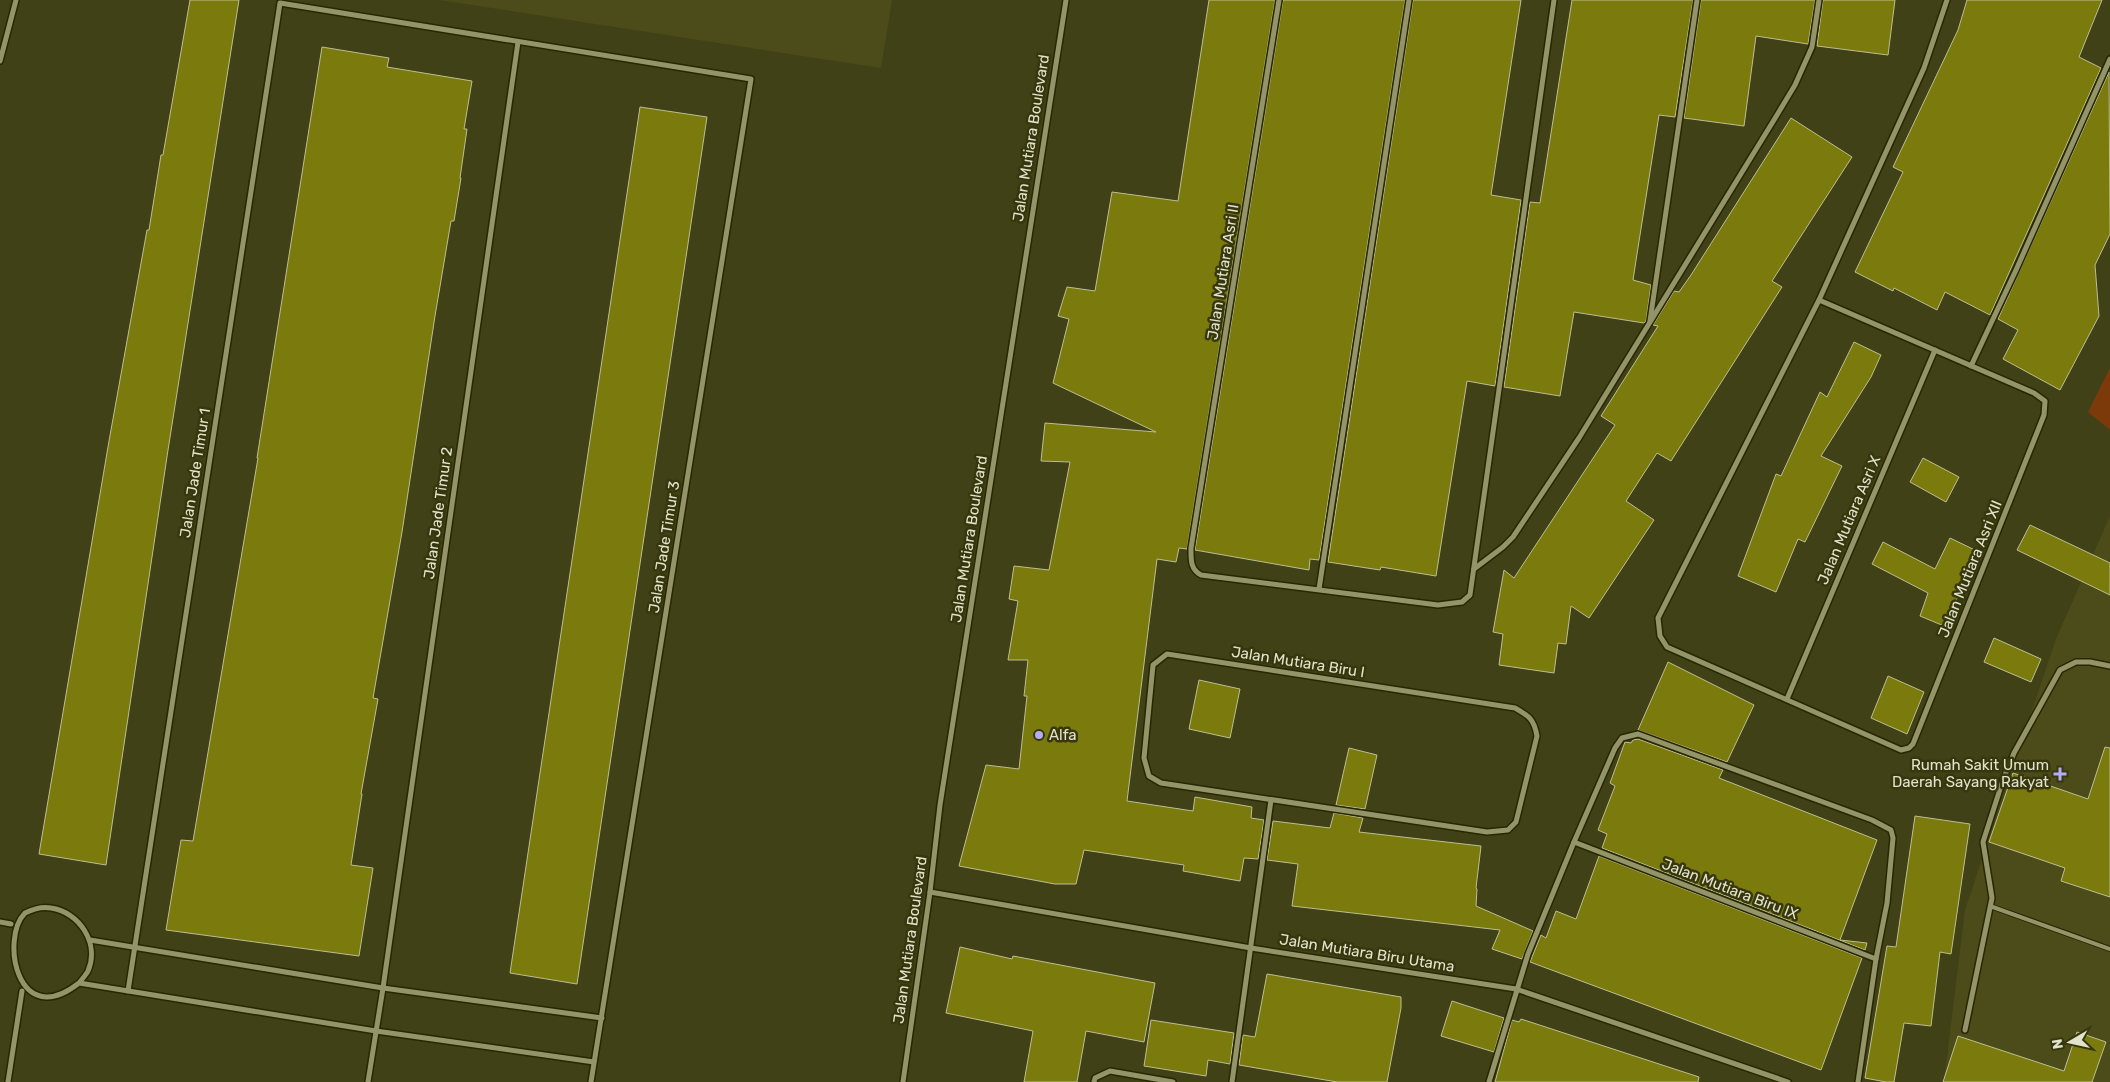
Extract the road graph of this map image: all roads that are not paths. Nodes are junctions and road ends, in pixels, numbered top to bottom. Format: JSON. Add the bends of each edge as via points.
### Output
{"nodes":[{"id":1,"x":16,"y":0,"type":"edge"},
{"id":2,"x":1066,"y":0,"type":"edge"},
{"id":3,"x":1279,"y":0,"type":"edge"},
{"id":4,"x":1409,"y":0,"type":"edge"},
{"id":5,"x":1554,"y":0,"type":"edge"},
{"id":6,"x":1697,"y":0,"type":"edge"},
{"id":7,"x":1820,"y":0,"type":"edge"},
{"id":8,"x":1947,"y":0,"type":"edge"},
{"id":9,"x":518,"y":42,"type":"junction"},
{"id":10,"x":2110,"y":59,"type":"edge"},
{"id":11,"x":0,"y":61,"type":"edge"},
{"id":12,"x":1819,"y":300,"type":"junction"},
{"id":13,"x":1650,"y":324,"type":"junction"},
{"id":14,"x":1935,"y":350,"type":"junction"},
{"id":15,"x":1971,"y":366,"type":"junction"},
{"id":16,"x":1473,"y":569,"type":"junction"},
{"id":17,"x":1319,"y":589,"type":"junction"},
{"id":18,"x":2110,"y":666,"type":"edge"},
{"id":19,"x":1787,"y":699,"type":"junction"},
{"id":20,"x":1271,"y":800,"type":"junction"},
{"id":21,"x":1574,"y":842,"type":"junction"},
{"id":22,"x":930,"y":892,"type":"junction"},
{"id":23,"x":1990,"y":906,"type":"junction"},
{"id":24,"x":0,"y":922,"type":"edge"},
{"id":25,"x":11,"y":924,"type":"junction"},
{"id":26,"x":7,"y":930,"type":"dead end"},
{"id":27,"x":90,"y":940,"type":"junction"},
{"id":28,"x":135,"y":947,"type":"junction"},
{"id":29,"x":1251,"y":948,"type":"junction"},
{"id":30,"x":2110,"y":950,"type":"edge"},
{"id":31,"x":1876,"y":960,"type":"junction"},
{"id":32,"x":79,"y":983,"type":"junction"},
{"id":33,"x":16,"y":986,"type":"dead end"},
{"id":34,"x":383,"y":988,"type":"junction"},
{"id":35,"x":1516,"y":989,"type":"junction"},
{"id":36,"x":22,"y":991,"type":"junction"},
{"id":37,"x":128,"y":991,"type":"junction"},
{"id":38,"x":602,"y":1018,"type":"junction"},
{"id":39,"x":1965,"y":1030,"type":"dead end"},
{"id":40,"x":376,"y":1031,"type":"junction"},
{"id":41,"x":594,"y":1062,"type":"junction"},
{"id":42,"x":8,"y":1082,"type":"edge"},
{"id":43,"x":368,"y":1082,"type":"edge"},
{"id":44,"x":591,"y":1082,"type":"edge"},
{"id":45,"x":903,"y":1082,"type":"edge"},
{"id":46,"x":1094,"y":1082,"type":"edge"},
{"id":47,"x":1173,"y":1082,"type":"edge"},
{"id":48,"x":1232,"y":1082,"type":"edge"},
{"id":49,"x":1489,"y":1082,"type":"edge"},
{"id":50,"x":1788,"y":1082,"type":"edge"},
{"id":51,"x":1858,"y":1082,"type":"edge"}],
"edges":[{"from":1,"to":11,"type":"street"},
{"from":2,"to":22,"type":"street","name":"Jalan Mutiara Boulevard","via":[[940,805]]},
{"from":3,"to":17,"type":"street","name":"Jalan Mutiara Asri II","via":[[1191,548],[1192,567],[1201,575]]},
{"from":4,"to":17,"type":"street"},
{"from":5,"to":16,"type":"street"},
{"from":6,"to":13,"type":"street"},
{"from":7,"to":13,"type":"street","via":[[1812,47],[1795,85]]},
{"from":8,"to":12,"type":"street","via":[[1924,68]]},
{"from":9,"to":28,"type":"street","name":"Jalan Jade Timur 1","via":[[280,3]]},
{"from":9,"to":34,"type":"street","name":"Jalan Jade Timur 2"},
{"from":9,"to":38,"type":"street","name":"Jalan Jade Timur 3","via":[[751,79]]},
{"from":10,"to":15,"type":"street"},
{"from":12,"to":14,"type":"street"},
{"from":12,"to":19,"type":"street","via":[[1658,618],[1660,636],[1667,647]]},
{"from":13,"to":16,"type":"street","via":[[1513,537]]},
{"from":14,"to":15,"type":"street"},
{"from":14,"to":19,"type":"street","name":"Jalan Mutiara Asri X"},
{"from":15,"to":19,"type":"street","name":"Jalan Mutiara Asri XII","via":[[2034,393],[2045,402],[2044,415],[1913,744],[1901,750]]},
{"from":16,"to":17,"type":"street","name":"Jalan Mutiara Asri II","via":[[1470,595],[1454,604],[1438,605]]},
{"from":18,"to":23,"type":"street","via":[[2076,662],[2060,670],[2014,754],[1984,842],[1992,898]]},
{"from":20,"to":20,"type":"street","name":"Jalan Mutiara Biru I","via":[[1487,832],[1508,830],[1516,822],[1535,748],[1536,728],[1530,716],[1515,708],[1167,654],[1153,666],[1144,758],[1149,776],[1161,783]]},
{"from":20,"to":29,"type":"street"},
{"from":21,"to":31,"type":"street","name":"Jalan Mutiara Biru IX"},
{"from":21,"to":31,"type":"street","via":[[1615,748],[1622,738],[1638,734],[1872,820],[1887,826],[1893,834],[1888,903]]},
{"from":21,"to":35,"type":"street"},
{"from":22,"to":29,"type":"street","name":"Jalan Mutiara Biru Utama"},
{"from":22,"to":45,"type":"street","name":"Jalan Mutiara Boulevard"},
{"from":23,"to":30,"type":"lane"},
{"from":23,"to":39,"type":"street"},
{"from":24,"to":25,"type":"street"},
{"from":25,"to":26,"type":"street"},
{"from":25,"to":27,"type":"street","via":[[34,909],[48,907],[74,917]]},
{"from":27,"to":28,"type":"street"},
{"from":27,"to":32,"type":"street","via":[[88,970]]},
{"from":28,"to":34,"type":"street"},
{"from":28,"to":37,"type":"street","name":"Jalan Jade Timur 1"},
{"from":29,"to":35,"type":"street","name":"Jalan Mutiara Biru Utama"},
{"from":29,"to":48,"type":"street"},
{"from":31,"to":51,"type":"street"},
{"from":32,"to":36,"type":"street","via":[[67,993],[52,997],[36,997]]},
{"from":32,"to":37,"type":"street"},
{"from":33,"to":36,"type":"street"},
{"from":34,"to":38,"type":"street"},
{"from":34,"to":40,"type":"street","name":"Jalan Jade Timur 2"},
{"from":35,"to":49,"type":"street"},
{"from":35,"to":50,"type":"street","name":"Jalan Mutiara Biru Utama"},
{"from":36,"to":42,"type":"street"},
{"from":37,"to":40,"type":"street"},
{"from":38,"to":41,"type":"street","name":"Jalan Jade Timur 3"},
{"from":40,"to":41,"type":"street"},
{"from":40,"to":43,"type":"street","name":"Jalan Jade Timur 2"},
{"from":41,"to":44,"type":"street","name":"Jalan Jade Timur 3"},
{"from":46,"to":47,"type":"street","via":[[1095,1078],[1110,1071]]}]}
